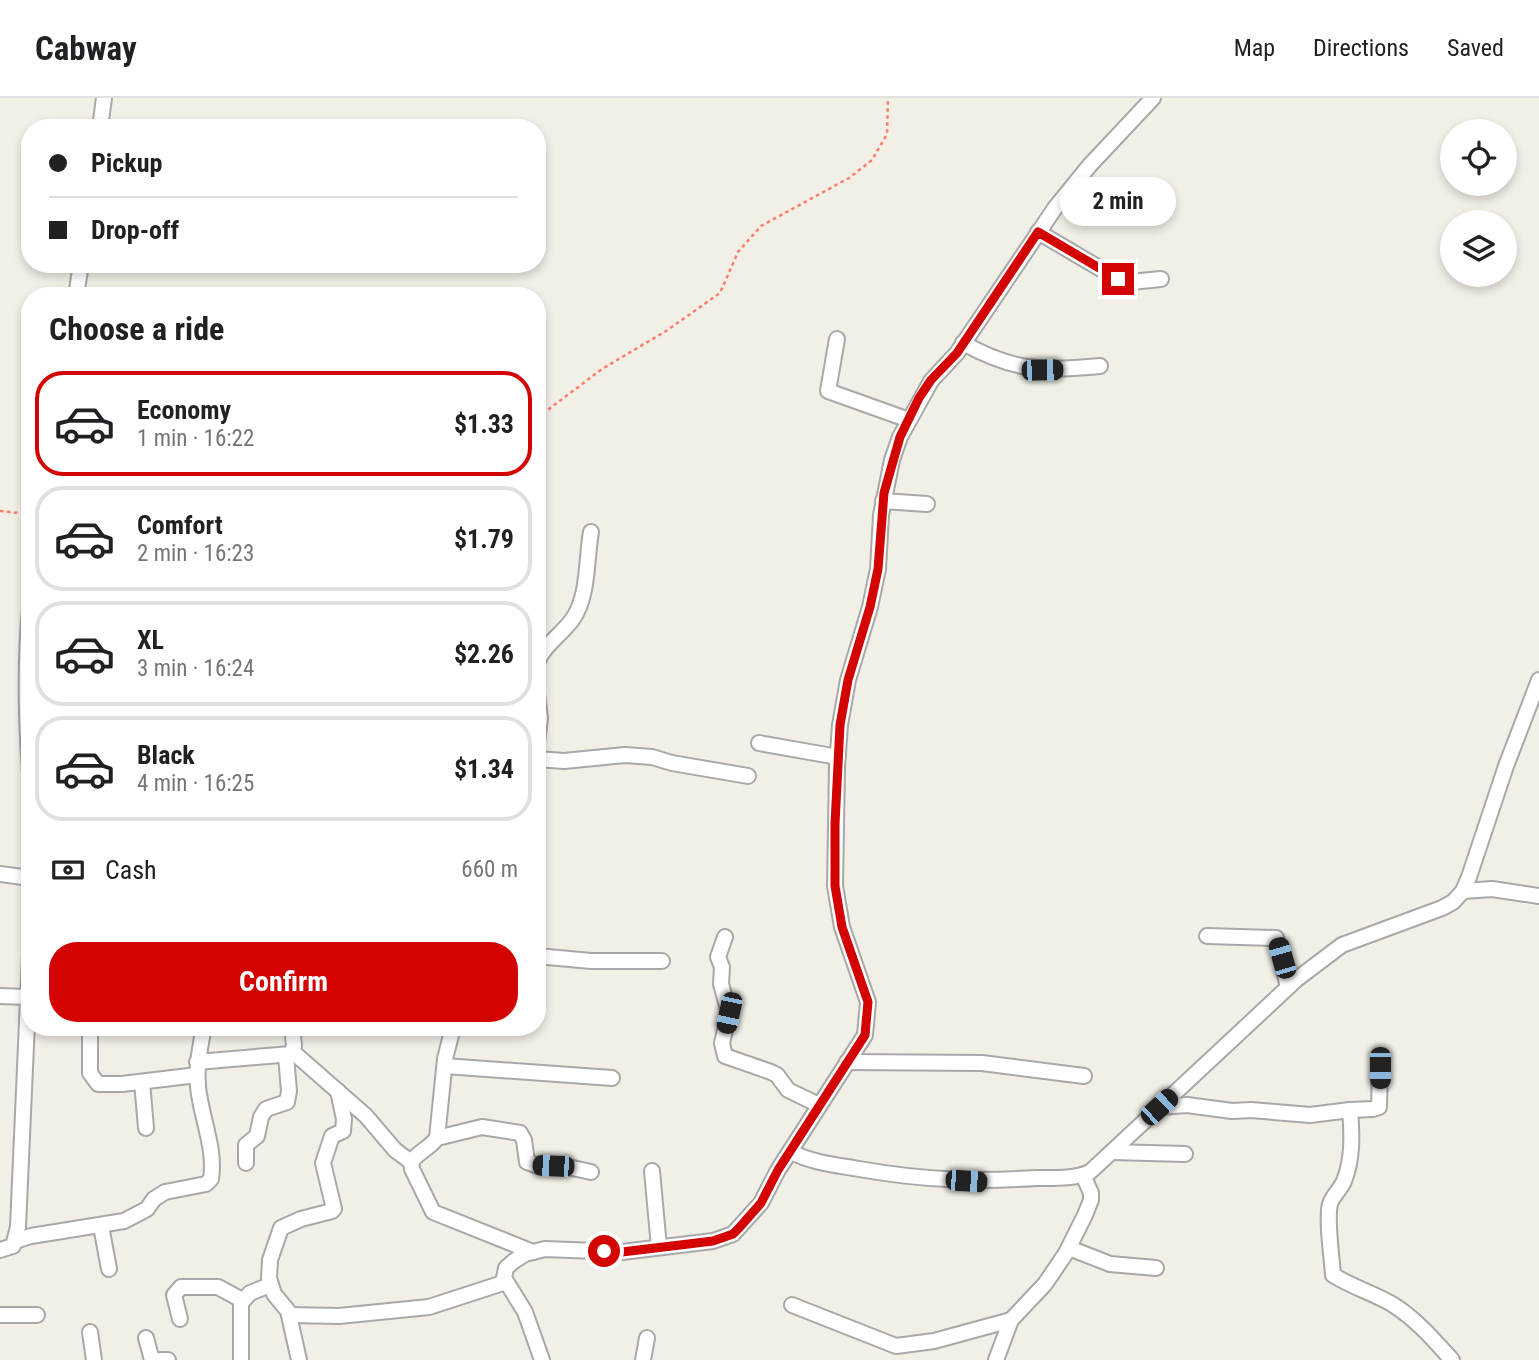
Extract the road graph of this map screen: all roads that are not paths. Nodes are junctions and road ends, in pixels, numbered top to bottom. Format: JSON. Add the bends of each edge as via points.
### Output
{"nodes":[{"id":1,"x":104,"y":98,"type":"edge"},
{"id":2,"x":1153,"y":98,"type":"edge"},
{"id":3,"x":101,"y":119,"type":"edge"},
{"id":4,"x":1038,"y":232,"type":"junction"},
{"id":5,"x":1161,"y":279,"type":"dead end"},
{"id":6,"x":837,"y":339,"type":"dead end"},
{"id":7,"x":963,"y":343,"type":"junction"},
{"id":8,"x":1100,"y":366,"type":"dead end"},
{"id":9,"x":908,"y":420,"type":"junction"},
{"id":10,"x":883,"y":501,"type":"junction"},
{"id":11,"x":927,"y":504,"type":"dead end"},
{"id":12,"x":591,"y":532,"type":"dead end"},
{"id":13,"x":546,"y":649,"type":"edge"},
{"id":14,"x":1539,"y":680,"type":"edge"},
{"id":15,"x":759,"y":743,"type":"dead end"},
{"id":16,"x":838,"y":757,"type":"junction"},
{"id":17,"x":546,"y":760,"type":"edge"},
{"id":18,"x":748,"y":776,"type":"dead end"},
{"id":19,"x":0,"y":874,"type":"edge"},
{"id":20,"x":21,"y":877,"type":"edge"},
{"id":21,"x":1463,"y":891,"type":"junction"},
{"id":22,"x":1539,"y":896,"type":"edge"},
{"id":23,"x":1207,"y":936,"type":"dead end"},
{"id":24,"x":725,"y":937,"type":"dead end"},
{"id":25,"x":546,"y":957,"type":"edge"},
{"id":26,"x":662,"y":961,"type":"dead end"},
{"id":27,"x":1288,"y":987,"type":"junction"},
{"id":28,"x":0,"y":996,"type":"edge"},
{"id":29,"x":21,"y":997,"type":"edge"},
{"id":30,"x":26,"y":1036,"type":"edge"},
{"id":31,"x":90,"y":1036,"type":"edge"},
{"id":32,"x":202,"y":1036,"type":"edge"},
{"id":33,"x":291,"y":1036,"type":"edge"},
{"id":34,"x":451,"y":1036,"type":"edge"},
{"id":35,"x":290,"y":1054,"type":"junction"},
{"id":36,"x":847,"y":1062,"type":"junction"},
{"id":37,"x":445,"y":1066,"type":"junction"},
{"id":38,"x":197,"y":1068,"type":"junction"},
{"id":39,"x":1380,"y":1068,"type":"dead end"},
{"id":40,"x":1084,"y":1076,"type":"dead end"},
{"id":41,"x":612,"y":1078,"type":"dead end"},
{"id":42,"x":142,"y":1082,"type":"junction"},
{"id":43,"x":338,"y":1091,"type":"junction"},
{"id":44,"x":819,"y":1105,"type":"junction"},
{"id":45,"x":1159,"y":1107,"type":"junction"},
{"id":46,"x":1350,"y":1110,"type":"junction"},
{"id":47,"x":146,"y":1128,"type":"dead end"},
{"id":48,"x":437,"y":1138,"type":"junction"},
{"id":49,"x":791,"y":1152,"type":"junction"},
{"id":50,"x":1112,"y":1152,"type":"junction"},
{"id":51,"x":1185,"y":1154,"type":"dead end"},
{"id":52,"x":411,"y":1162,"type":"junction"},
{"id":53,"x":246,"y":1163,"type":"dead end"},
{"id":54,"x":652,"y":1171,"type":"dead end"},
{"id":55,"x":590,"y":1172,"type":"dead end"},
{"id":56,"x":1083,"y":1175,"type":"junction"},
{"id":57,"x":101,"y":1226,"type":"junction"},
{"id":58,"x":15,"y":1241,"type":"junction"},
{"id":59,"x":660,"y":1247,"type":"junction"},
{"id":60,"x":1069,"y":1248,"type":"junction"},
{"id":61,"x":0,"y":1250,"type":"edge"},
{"id":62,"x":533,"y":1252,"type":"junction"},
{"id":63,"x":1156,"y":1268,"type":"dead end"},
{"id":64,"x":109,"y":1269,"type":"dead end"},
{"id":65,"x":506,"y":1282,"type":"junction"},
{"id":66,"x":270,"y":1285,"type":"junction"},
{"id":67,"x":242,"y":1300,"type":"junction"},
{"id":68,"x":792,"y":1305,"type":"dead end"},
{"id":69,"x":0,"y":1315,"type":"edge"},
{"id":70,"x":37,"y":1315,"type":"dead end"},
{"id":71,"x":289,"y":1315,"type":"junction"},
{"id":72,"x":180,"y":1319,"type":"dead end"},
{"id":73,"x":1011,"y":1320,"type":"junction"},
{"id":74,"x":90,"y":1332,"type":"dead end"},
{"id":75,"x":146,"y":1338,"type":"dead end"},
{"id":76,"x":647,"y":1338,"type":"dead end"},
{"id":77,"x":94,"y":1360,"type":"edge"},
{"id":78,"x":152,"y":1360,"type":"edge"},
{"id":79,"x":160,"y":1360,"type":"edge"},
{"id":80,"x":167,"y":1360,"type":"edge"},
{"id":81,"x":241,"y":1360,"type":"edge"},
{"id":82,"x":299,"y":1360,"type":"edge"},
{"id":83,"x":542,"y":1360,"type":"edge"},
{"id":84,"x":643,"y":1360,"type":"edge"},
{"id":85,"x":996,"y":1360,"type":"edge"},
{"id":86,"x":1452,"y":1360,"type":"edge"}],
"edges":[{"from":1,"to":3,"type":"street"},
{"from":2,"to":4,"type":"street","via":[[1090,165]]},
{"from":4,"to":5,"type":"street","via":[[1118,279]]},
{"from":4,"to":7,"type":"street"},
{"from":6,"to":9,"type":"street","via":[[830,394]]},
{"from":7,"to":8,"type":"street","via":[[1033,369]]},
{"from":7,"to":9,"type":"street","via":[[931,380]]},
{"from":9,"to":10,"type":"street"},
{"from":10,"to":11,"type":"street"},
{"from":10,"to":16,"type":"street","via":[[878,569],[848,680]]},
{"from":12,"to":13,"type":"street","via":[[578,608]]},
{"from":14,"to":21,"type":"street"},
{"from":15,"to":16,"type":"street"},
{"from":16,"to":36,"type":"street","via":[[835,886],[842,927],[868,1002],[865,1035]]},
{"from":17,"to":18,"type":"street","via":[[625,754]]},
{"from":19,"to":20,"type":"street"},
{"from":21,"to":22,"type":"street","via":[[1492,889]]},
{"from":21,"to":27,"type":"street","via":[[1453,902],[1425,916],[1342,945]]},
{"from":23,"to":27,"type":"street","via":[[1276,938]]},
{"from":24,"to":44,"type":"street","via":[[718,957],[729,1013],[723,1054],[777,1075],[788,1090]]},
{"from":25,"to":26,"type":"street"},
{"from":27,"to":45,"type":"street"},
{"from":28,"to":29,"type":"street"},
{"from":30,"to":58,"type":"street"},
{"from":31,"to":42,"type":"street","via":[[93,1080],[98,1084]]},
{"from":32,"to":38,"type":"street"},
{"from":33,"to":35,"type":"street"},
{"from":34,"to":37,"type":"street"},
{"from":35,"to":38,"type":"street"},
{"from":35,"to":43,"type":"street"},
{"from":35,"to":53,"type":"street","via":[[287,1102],[263,1112],[259,1133],[246,1145]]},
{"from":36,"to":40,"type":"street","via":[[982,1063]]},
{"from":36,"to":44,"type":"street"},
{"from":37,"to":41,"type":"street"},
{"from":37,"to":48,"type":"street"},
{"from":38,"to":42,"type":"street"},
{"from":38,"to":57,"type":"street","via":[[211,1179],[165,1192],[138,1215]]},
{"from":39,"to":46,"type":"street","via":[[1379,1107]]},
{"from":42,"to":47,"type":"street"},
{"from":43,"to":52,"type":"street"},
{"from":43,"to":66,"type":"street","via":[[343,1131],[332,1136],[323,1163],[334,1209],[281,1228],[270,1260]]},
{"from":44,"to":49,"type":"street"},
{"from":45,"to":46,"type":"street","via":[[1310,1115]]},
{"from":45,"to":50,"type":"street"},
{"from":46,"to":86,"type":"street","via":[[1351,1152],[1344,1182],[1329,1213],[1333,1275],[1392,1304],[1421,1326]]},
{"from":48,"to":52,"type":"street"},
{"from":48,"to":55,"type":"street","via":[[482,1127],[520,1133],[527,1162]]},
{"from":49,"to":56,"type":"street","via":[[830,1165],[946,1181]]},
{"from":49,"to":59,"type":"street","via":[[761,1203],[733,1234]]},
{"from":50,"to":51,"type":"street"},
{"from":50,"to":56,"type":"street"},
{"from":52,"to":62,"type":"street","via":[[433,1212]]},
{"from":54,"to":59,"type":"street"},
{"from":56,"to":60,"type":"street","via":[[1091,1200]]},
{"from":57,"to":58,"type":"street"},
{"from":57,"to":64,"type":"street"},
{"from":58,"to":61,"type":"street"},
{"from":59,"to":62,"type":"street","via":[[622,1252]]},
{"from":60,"to":63,"type":"street","via":[[1110,1264]]},
{"from":60,"to":73,"type":"street","via":[[1045,1284]]},
{"from":62,"to":65,"type":"street","via":[[506,1268]]},
{"from":65,"to":71,"type":"street","via":[[429,1307],[339,1316]]},
{"from":65,"to":83,"type":"street","via":[[525,1312]]},
{"from":66,"to":67,"type":"street"},
{"from":66,"to":71,"type":"street"},
{"from":67,"to":72,"type":"street","via":[[218,1287],[181,1287],[174,1295]]},
{"from":67,"to":81,"type":"street"},
{"from":68,"to":73,"type":"street","via":[[896,1346],[934,1341]]},
{"from":69,"to":70,"type":"street"},
{"from":71,"to":82,"type":"street"},
{"from":73,"to":85,"type":"street"},
{"from":74,"to":77,"type":"street"},
{"from":75,"to":78,"type":"street"},
{"from":76,"to":84,"type":"street"},
{"from":79,"to":80,"type":"street"}]}
